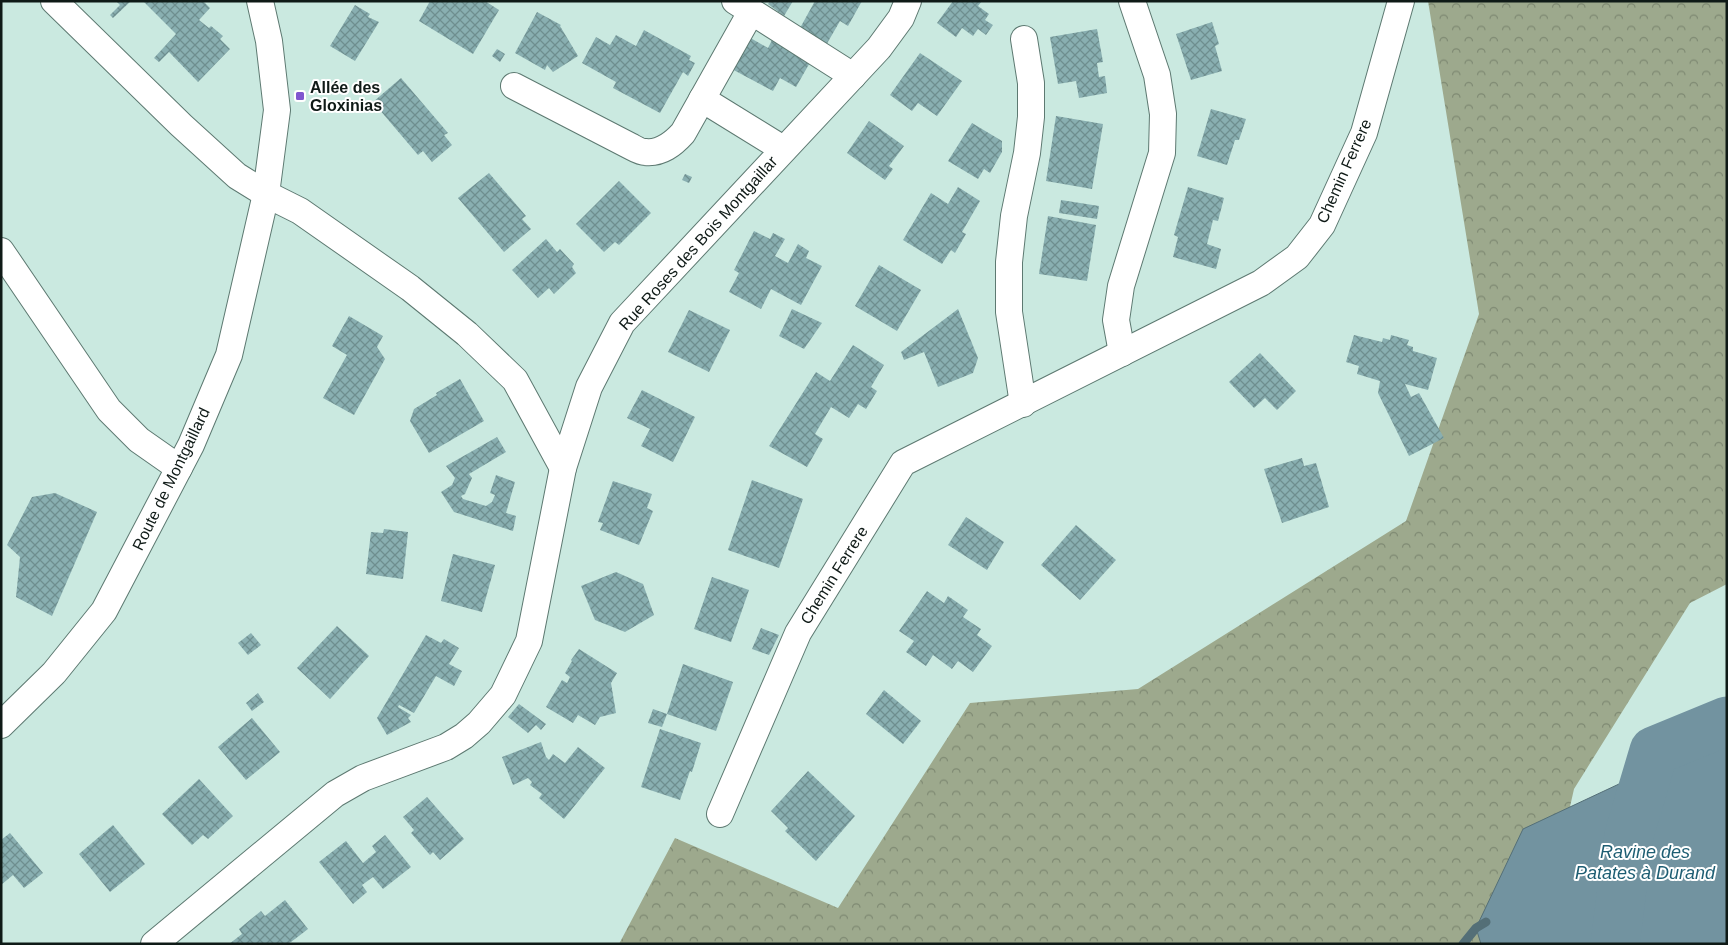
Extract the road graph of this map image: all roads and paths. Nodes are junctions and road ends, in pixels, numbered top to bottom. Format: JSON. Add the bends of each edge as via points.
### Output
{"nodes":[{"id":1,"x":54,"y":1,"type":"edge"},
{"id":2,"x":260,"y":1,"type":"edge"},
{"id":3,"x":908,"y":1,"type":"edge"},
{"id":4,"x":1132,"y":1,"type":"edge"},
{"id":5,"x":1401,"y":1,"type":"edge"},
{"id":6,"x":739,"y":4,"type":"edge"},
{"id":7,"x":1024,"y":40,"type":"dead end"},
{"id":8,"x":853,"y":76,"type":"junction"},
{"id":9,"x":514,"y":86,"type":"dead end"},
{"id":10,"x":702,"y":99,"type":"junction"},
{"id":11,"x":783,"y":149,"type":"junction"},
{"id":12,"x":266,"y":194,"type":"junction"},
{"id":13,"x":1,"y":251,"type":"edge"},
{"id":14,"x":1122,"y":353,"type":"junction"},
{"id":15,"x":1023,"y":404,"type":"junction"},
{"id":16,"x":179,"y":468,"type":"junction"},
{"id":17,"x":563,"y":468,"type":"junction"},
{"id":18,"x":1,"y":725,"type":"edge"},
{"id":19,"x":720,"y":814,"type":"dead end"},
{"id":20,"x":154,"y":944,"type":"edge"}],
"edges":[{"from":1,"to":12,"type":"street","via":[[195,138],[237,176]]},
{"from":2,"to":12,"type":"street","name":"Route de Montgaillard","via":[[269,41],[277,110]]},
{"from":3,"to":8,"type":"street","name":"Rue Roses des Bois Montgaillar","via":[[901,18]]},
{"from":4,"to":14,"type":"street","via":[[1157,75],[1163,114],[1162,153],[1121,286],[1116,320]]},
{"from":5,"to":14,"type":"street","name":"Chemin Ferrere","via":[[1364,133],[1322,225],[1298,257],[1261,283]]},
{"from":6,"to":8,"type":"street"},
{"from":6,"to":10,"type":"street"},
{"from":7,"to":15,"type":"street","via":[[1031,83],[1031,117],[1009,262],[1009,312]]},
{"from":8,"to":11,"type":"street","name":"Rue Roses des Bois Montgaillar"},
{"from":9,"to":10,"type":"street","via":[[644,152],[672,145],[683,133]]},
{"from":10,"to":11,"type":"street","name":"Rue Roses des Bois Montgaillar"},
{"from":11,"to":17,"type":"street","name":"Rue Roses des Bois Montgaillar","via":[[622,323],[589,387]]},
{"from":12,"to":16,"type":"street","name":"Route de Montgaillard","via":[[228,355]]},
{"from":12,"to":17,"type":"street","via":[[308,216],[410,288],[467,334],[515,380]]},
{"from":13,"to":16,"type":"street","via":[[109,410],[139,440]]},
{"from":14,"to":15,"type":"street","name":"Chemin Ferrere"},
{"from":15,"to":19,"type":"street","name":"Chemin Ferrere","via":[[903,463],[798,633]]},
{"from":16,"to":18,"type":"street","name":"Route de Montgaillard","via":[[104,611],[54,673]]},
{"from":17,"to":20,"type":"street","name":"Rue Roses des Bois Montgaillar","via":[[529,641],[503,695],[492,710],[464,736],[446,746],[363,778],[335,794]]}]}
